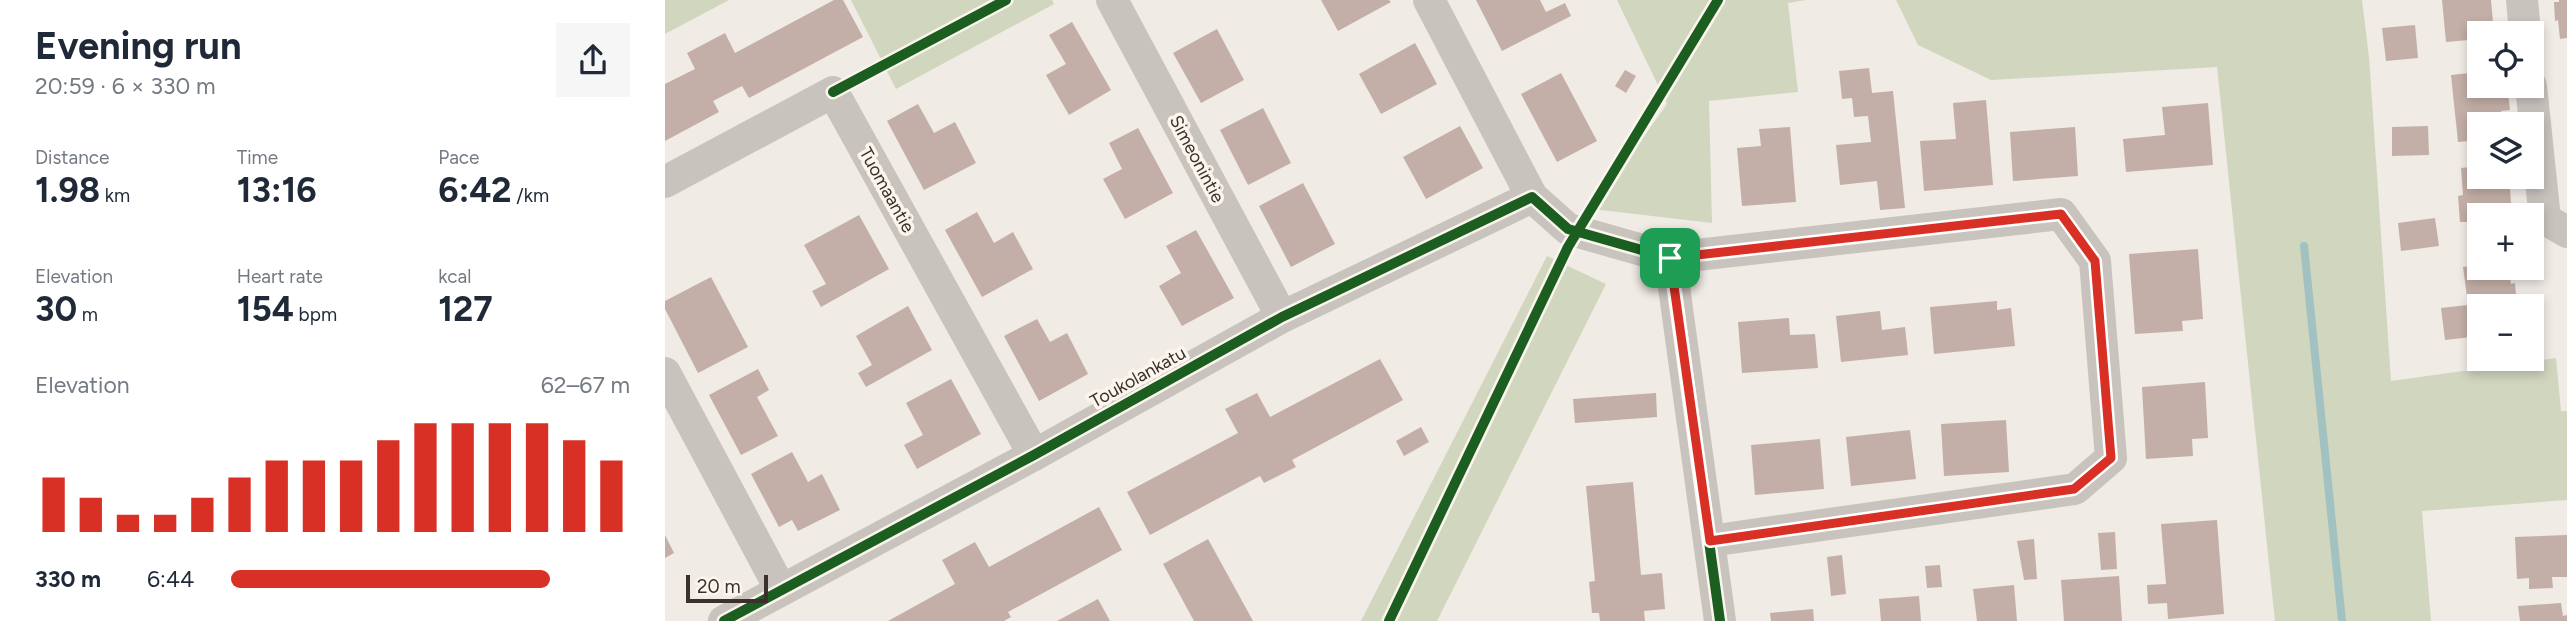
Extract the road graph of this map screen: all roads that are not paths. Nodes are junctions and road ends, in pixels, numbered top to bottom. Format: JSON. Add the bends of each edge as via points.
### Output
{"nodes":[{"id":1,"x":1112,"y":0,"type":"edge"},
{"id":2,"x":1429,"y":0,"type":"edge"},
{"id":3,"x":2522,"y":0,"type":"edge"},
{"id":4,"x":2524,"y":21,"type":"edge"},
{"id":5,"x":2532,"y":98,"type":"edge"},
{"id":6,"x":665,"y":182,"type":"edge"},
{"id":7,"x":1532,"y":197,"type":"junction"},
{"id":8,"x":2567,"y":232,"type":"edge"},
{"id":9,"x":1670,"y":258,"type":"junction"},
{"id":10,"x":1282,"y":317,"type":"junction"},
{"id":11,"x":665,"y":373,"type":"edge"},
{"id":12,"x":1034,"y":456,"type":"junction"},
{"id":13,"x":1710,"y":541,"type":"junction"},
{"id":14,"x":781,"y":590,"type":"junction"},
{"id":15,"x":724,"y":621,"type":"edge"},
{"id":16,"x":1720,"y":621,"type":"edge"}],
"edges":[{"from":1,"to":10,"type":"street","name":"Simeonintie"},
{"from":2,"to":7,"type":"street"},
{"from":3,"to":4,"type":"street"},
{"from":5,"to":8,"type":"street","via":[[2545,219]]},
{"from":6,"to":12,"type":"street","name":"Tuomaantie","via":[[833,92]]},
{"from":7,"to":9,"type":"street","via":[[1568,229]]},
{"from":7,"to":10,"type":"street","name":"Toukolankatu"},
{"from":9,"to":13,"type":"street"},
{"from":9,"to":13,"type":"street","via":[[2061,214],[2095,261],[2111,458],[2074,489]]},
{"from":10,"to":12,"type":"street","name":"Toukolankatu"},
{"from":11,"to":14,"type":"street"},
{"from":12,"to":14,"type":"street","name":"Toukolankatu"},
{"from":13,"to":16,"type":"street"},
{"from":14,"to":15,"type":"street","name":"Toukolankatu"}]}
